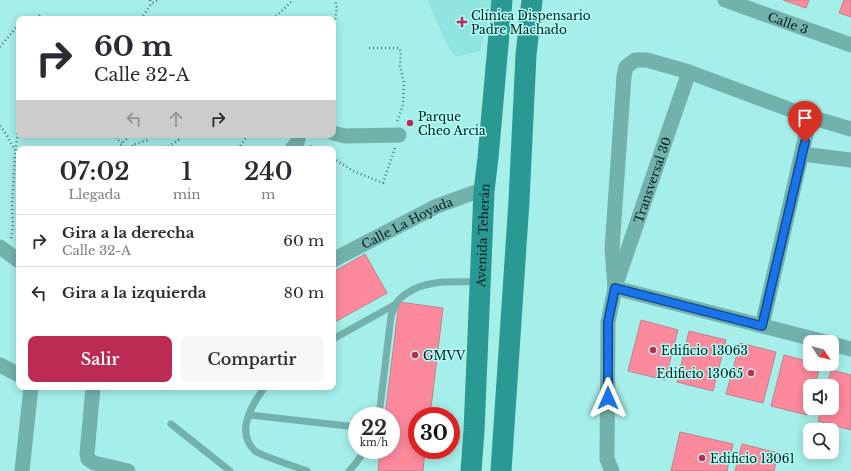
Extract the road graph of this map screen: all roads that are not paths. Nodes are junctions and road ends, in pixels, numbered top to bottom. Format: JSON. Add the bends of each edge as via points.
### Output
{"nodes":[{"id":1,"x":502,"y":0,"type":"edge"},
{"id":2,"x":532,"y":0,"type":"edge"},
{"id":3,"x":725,"y":0,"type":"edge"},
{"id":4,"x":851,"y":45,"type":"edge"},
{"id":5,"x":689,"y":72,"type":"junction"},
{"id":6,"x":810,"y":117,"type":"junction"},
{"id":7,"x":851,"y":129,"type":"edge"},
{"id":8,"x":336,"y":134,"type":"edge"},
{"id":9,"x":399,"y":135,"type":"road end"},
{"id":10,"x":802,"y":154,"type":"junction"},
{"id":11,"x":851,"y":160,"type":"edge"},
{"id":12,"x":484,"y":191,"type":"junction"},
{"id":13,"x":612,"y":249,"type":"junction"},
{"id":14,"x":627,"y":249,"type":"junction"},
{"id":15,"x":336,"y":258,"type":"edge"},
{"id":16,"x":480,"y":282,"type":"junction"},
{"id":17,"x":615,"y":288,"type":"junction"},
{"id":18,"x":396,"y":304,"type":"junction"},
{"id":19,"x":762,"y":326,"type":"junction"},
{"id":20,"x":336,"y":337,"type":"edge"},
{"id":21,"x":803,"y":337,"type":"edge"},
{"id":22,"x":839,"y":346,"type":"edge"},
{"id":23,"x":851,"y":349,"type":"edge"},
{"id":24,"x":0,"y":365,"type":"edge"},
{"id":25,"x":16,"y":373,"type":"edge"},
{"id":26,"x":31,"y":390,"type":"edge"},
{"id":27,"x":93,"y":390,"type":"edge"},
{"id":28,"x":263,"y":390,"type":"edge"},
{"id":29,"x":380,"y":407,"type":"edge"},
{"id":30,"x":248,"y":415,"type":"junction"},
{"id":31,"x":171,"y":424,"type":"dead end"},
{"id":32,"x":348,"y":426,"type":"edge"},
{"id":33,"x":359,"y":459,"type":"edge"},
{"id":34,"x":22,"y":471,"type":"edge"},
{"id":35,"x":128,"y":471,"type":"edge"},
{"id":36,"x":230,"y":471,"type":"edge"},
{"id":37,"x":307,"y":471,"type":"edge"},
{"id":38,"x":349,"y":471,"type":"edge"},
{"id":39,"x":471,"y":471,"type":"edge"},
{"id":40,"x":502,"y":471,"type":"edge"},
{"id":41,"x":612,"y":471,"type":"edge"}],
"edges":[{"from":1,"to":12,"type":"main road","name":"Avenida Teherán"},
{"from":2,"to":40,"type":"main road","via":[[526,55]]},
{"from":3,"to":4,"type":"street","name":"Calle 3"},
{"from":5,"to":6,"type":"street"},
{"from":5,"to":13,"type":"street","via":[[647,60],[635,60],[626,67]]},
{"from":5,"to":14,"type":"street","name":"Transversal 30"},
{"from":6,"to":7,"type":"street"},
{"from":6,"to":10,"type":"street"},
{"from":8,"to":9,"type":"street","via":[[345,136]]},
{"from":10,"to":11,"type":"street"},
{"from":10,"to":19,"type":"street"},
{"from":12,"to":15,"type":"street","name":"Calle La Hoyada","via":[[437,206]]},
{"from":12,"to":16,"type":"main road","name":"Avenida Teherán"},
{"from":13,"to":14,"type":"street","via":[[621,253]]},
{"from":13,"to":17,"type":"street"},
{"from":14,"to":17,"type":"street","name":"Transversal 30"},
{"from":16,"to":18,"type":"lane","via":[[430,283],[414,289]]},
{"from":16,"to":39,"type":"main road","name":"Avenida Teherán"},
{"from":17,"to":19,"type":"street"},
{"from":17,"to":41,"type":"street","via":[[608,322],[608,459]]},
{"from":18,"to":20,"type":"lane"},
{"from":18,"to":29,"type":"lane","via":[[391,316]]},
{"from":19,"to":21,"type":"street"},
{"from":22,"to":23,"type":"street"},
{"from":24,"to":25,"type":"street"},
{"from":26,"to":34,"type":"street"},
{"from":27,"to":35,"type":"street","via":[[88,459],[94,463]]},
{"from":28,"to":30,"type":"lane"},
{"from":30,"to":32,"type":"lane"},
{"from":30,"to":37,"type":"lane","via":[[247,441],[256,452]]},
{"from":31,"to":36,"type":"lane"},
{"from":33,"to":38,"type":"lane"}]}
